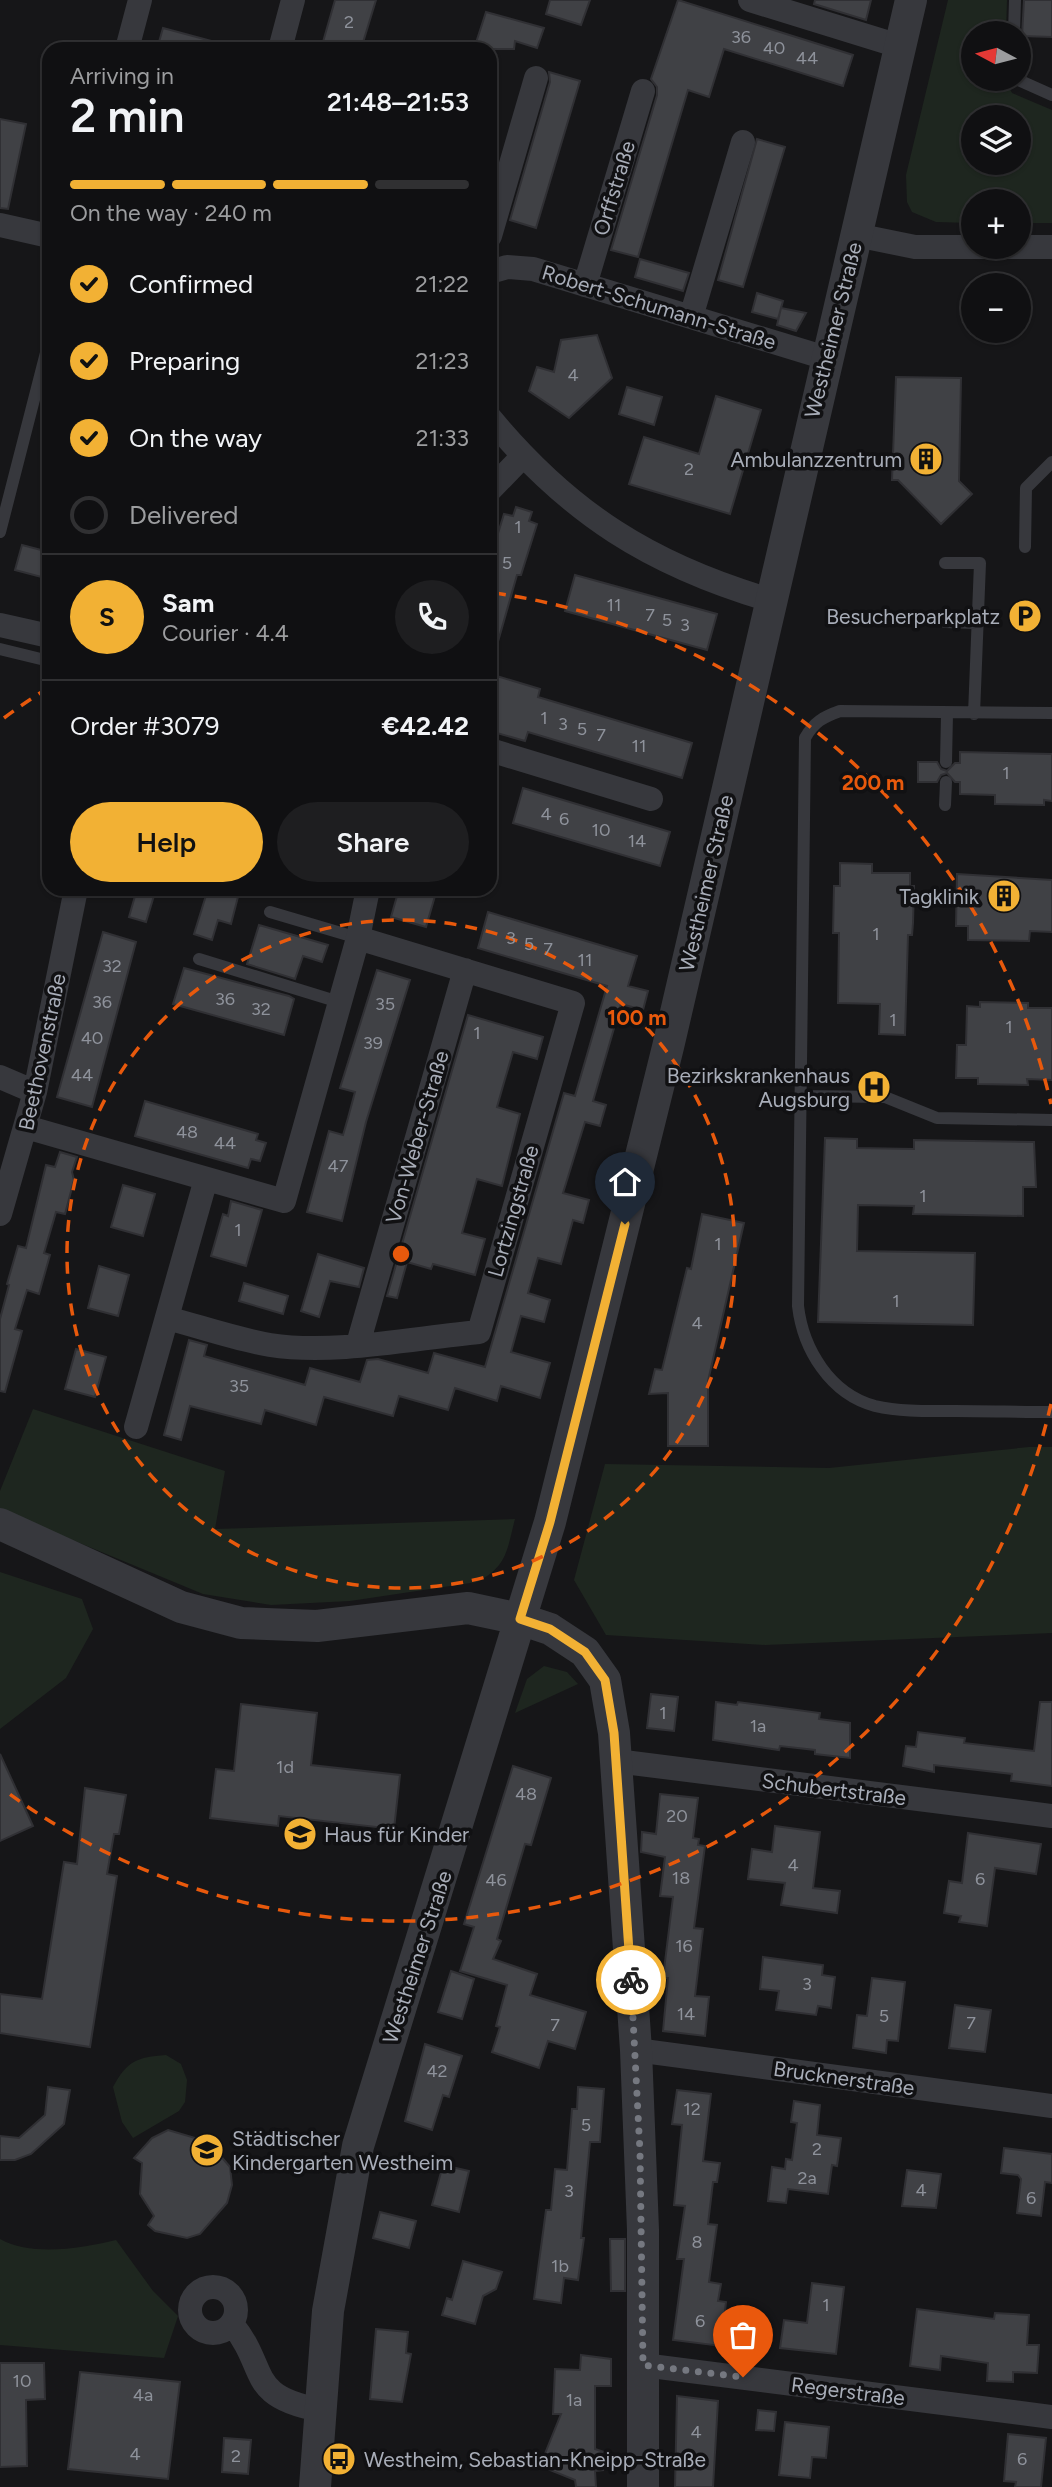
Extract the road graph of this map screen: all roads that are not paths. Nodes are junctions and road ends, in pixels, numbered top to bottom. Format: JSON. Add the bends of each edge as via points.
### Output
{"nodes":[{"id":1,"x":140,"y":0,"type":"edge"},
{"id":2,"x":293,"y":0,"type":"edge"},
{"id":3,"x":750,"y":0,"type":"edge"},
{"id":4,"x":911,"y":0,"type":"edge"},
{"id":5,"x":1015,"y":0,"type":"edge"},
{"id":6,"x":1014,"y":21,"type":"edge"},
{"id":7,"x":129,"y":42,"type":"edge"},
{"id":8,"x":282,"y":42,"type":"edge"},
{"id":9,"x":899,"y":47,"type":"junction"},
{"id":10,"x":536,"y":78,"type":"dead end"},
{"id":11,"x":1031,"y":86,"type":"edge"},
{"id":12,"x":643,"y":91,"type":"dead end"},
{"id":13,"x":1052,"y":95,"type":"edge"},
{"id":14,"x":743,"y":142,"type":"dead end"},
{"id":15,"x":497,"y":212,"type":"edge"},
{"id":16,"x":0,"y":225,"type":"edge"},
{"id":17,"x":42,"y":234,"type":"edge"},
{"id":18,"x":856,"y":235,"type":"junction"},
{"id":19,"x":1052,"y":247,"type":"edge"},
{"id":20,"x":497,"y":265,"type":"edge"},
{"id":21,"x":585,"y":285,"type":"junction"},
{"id":22,"x":691,"y":317,"type":"junction"},
{"id":23,"x":826,"y":358,"type":"junction"},
{"id":24,"x":42,"y":368,"type":"edge"},
{"id":25,"x":497,"y":427,"type":"edge"},
{"id":26,"x":522,"y":457,"type":"junction"},
{"id":27,"x":1052,"y":461,"type":"edge"},
{"id":28,"x":497,"y":483,"type":"edge"},
{"id":29,"x":0,"y":532,"type":"edge"},
{"id":30,"x":1025,"y":547,"type":"dead end"},
{"id":31,"x":945,"y":563,"type":"dead end"},
{"id":32,"x":770,"y":600,"type":"junction"},
{"id":33,"x":945,"y":622,"type":"dead end"},
{"id":34,"x":977,"y":623,"type":"junction"},
{"id":35,"x":0,"y":625,"type":"edge"},
{"id":36,"x":42,"y":634,"type":"edge"},
{"id":37,"x":0,"y":649,"type":"edge"},
{"id":38,"x":42,"y":659,"type":"edge"},
{"id":39,"x":1052,"y":713,"type":"edge"},
{"id":40,"x":947,"y":714,"type":"junction"},
{"id":41,"x":974,"y":714,"type":"junction"},
{"id":42,"x":497,"y":752,"type":"edge"},
{"id":43,"x":946,"y":762,"type":"dead end"},
{"id":44,"x":946,"y":782,"type":"dead end"},
{"id":45,"x":651,"y":799,"type":"dead end"},
{"id":46,"x":945,"y":805,"type":"dead end"},
{"id":47,"x":75,"y":896,"type":"edge"},
{"id":48,"x":367,"y":896,"type":"edge"},
{"id":49,"x":270,"y":912,"type":"dead end"},
{"id":50,"x":358,"y":939,"type":"junction"},
{"id":51,"x":199,"y":959,"type":"dead end"},
{"id":52,"x":465,"y":971,"type":"junction"},
{"id":53,"x":339,"y":1002,"type":"junction"},
{"id":54,"x":0,"y":1077,"type":"edge"},
{"id":55,"x":35,"y":1092,"type":"junction"},
{"id":56,"x":802,"y":1096,"type":"junction"},
{"id":57,"x":1052,"y":1120,"type":"edge"},
{"id":58,"x":26,"y":1126,"type":"junction"},
{"id":59,"x":206,"y":1179,"type":"junction"},
{"id":60,"x":0,"y":1214,"type":"edge"},
{"id":61,"x":167,"y":1318,"type":"junction"},
{"id":62,"x":358,"y":1344,"type":"junction"},
{"id":63,"x":1052,"y":1412,"type":"edge"},
{"id":64,"x":136,"y":1427,"type":"dead end"},
{"id":65,"x":0,"y":1524,"type":"edge"},
{"id":66,"x":520,"y":1619,"type":"junction"},
{"id":67,"x":616,"y":1762,"type":"junction"},
{"id":68,"x":1052,"y":1816,"type":"edge"},
{"id":69,"x":636,"y":2050,"type":"junction"},
{"id":70,"x":1052,"y":2106,"type":"edge"},
{"id":71,"x":232,"y":2324,"type":"dead end"},
{"id":72,"x":643,"y":2365,"type":"junction"},
{"id":73,"x":320,"y":2410,"type":"junction"},
{"id":74,"x":1052,"y":2417,"type":"edge"},
{"id":75,"x":315,"y":2487,"type":"edge"},
{"id":76,"x":643,"y":2487,"type":"edge"}],
"edges":[{"from":1,"to":7,"type":"street"},
{"from":2,"to":8,"type":"street"},
{"from":3,"to":9,"type":"street"},
{"from":4,"to":9,"type":"street","name":"Westheimer Straße"},
{"from":5,"to":6,"type":"lane"},
{"from":9,"to":18,"type":"street","name":"Westheimer Straße"},
{"from":10,"to":15,"type":"street"},
{"from":11,"to":13,"type":"lane"},
{"from":12,"to":21,"type":"street","name":"Orffstraße"},
{"from":14,"to":22,"type":"street"},
{"from":16,"to":17,"type":"street"},
{"from":18,"to":19,"type":"street","via":[[915,247]]},
{"from":18,"to":23,"type":"street","name":"Westheimer Straße"},
{"from":20,"to":21,"type":"street","name":"Robert-Schumann-Straße"},
{"from":21,"to":22,"type":"street","name":"Robert-Schumann-Straße"},
{"from":22,"to":23,"type":"street","name":"Robert-Schumann-Straße"},
{"from":23,"to":32,"type":"street","name":"Westheimer Straße"},
{"from":24,"to":29,"type":"lane"},
{"from":25,"to":26,"type":"street"},
{"from":26,"to":28,"type":"street"},
{"from":26,"to":32,"type":"street","via":[[607,528],[707,579]]},
{"from":27,"to":30,"type":"lane","via":[[1026,488]]},
{"from":31,"to":34,"type":"lane","via":[[980,563]]},
{"from":32,"to":66,"type":"street","name":"Westheimer Straße","via":[[613,1275],[550,1522]]},
{"from":33,"to":34,"type":"lane"},
{"from":34,"to":41,"type":"lane"},
{"from":35,"to":36,"type":"street"},
{"from":37,"to":38,"type":"lane"},
{"from":39,"to":41,"type":"lane"},
{"from":40,"to":41,"type":"lane"},
{"from":40,"to":43,"type":"lane"},
{"from":40,"to":56,"type":"lane","via":[[840,712],[824,716],[806,738]]},
{"from":42,"to":45,"type":"street"},
{"from":44,"to":46,"type":"lane"},
{"from":47,"to":55,"type":"street","name":"Beethovenstraße"},
{"from":48,"to":50,"type":"street"},
{"from":49,"to":50,"type":"lane"},
{"from":50,"to":52,"type":"street","name":"Lortzingstraße"},
{"from":50,"to":53,"type":"street"},
{"from":51,"to":53,"type":"lane"},
{"from":52,"to":62,"type":"street","name":"Von-Weber-Straße"},
{"from":52,"to":62,"type":"street","name":"Lortzingstraße","via":[[573,1003],[479,1332]]},
{"from":53,"to":59,"type":"street","via":[[284,1202]]},
{"from":54,"to":55,"type":"street"},
{"from":55,"to":58,"type":"street","name":"Beethovenstraße"},
{"from":56,"to":57,"type":"lane","via":[[885,1097],[937,1118]]},
{"from":56,"to":63,"type":"lane","via":[[798,1306],[800,1327],[819,1365],[844,1390],[874,1405]]},
{"from":58,"to":59,"type":"street"},
{"from":58,"to":60,"type":"street","name":"Beethovenstraße"},
{"from":59,"to":61,"type":"street"},
{"from":61,"to":62,"type":"street","name":"Lortzingstraße","via":[[271,1345],[323,1348]]},
{"from":61,"to":64,"type":"street"},
{"from":65,"to":66,"type":"street","via":[[181,1607],[241,1623],[317,1626],[468,1608]]},
{"from":66,"to":67,"type":"street","via":[[550,1629],[585,1652],[605,1680]]},
{"from":66,"to":73,"type":"street","name":"Westheimer Straße","via":[[358,2146],[333,2274]]},
{"from":67,"to":68,"type":"street","name":"Schubertstraße"},
{"from":67,"to":69,"type":"street"},
{"from":69,"to":70,"type":"street","name":"Brucknerstraße"},
{"from":69,"to":72,"type":"street"},
{"from":71,"to":73,"type":"street","via":[[269,2389],[292,2404]]},
{"from":72,"to":74,"type":"street","name":"Regerstraße"},
{"from":72,"to":76,"type":"street"},
{"from":73,"to":75,"type":"street","name":"Westheimer Straße"}]}
